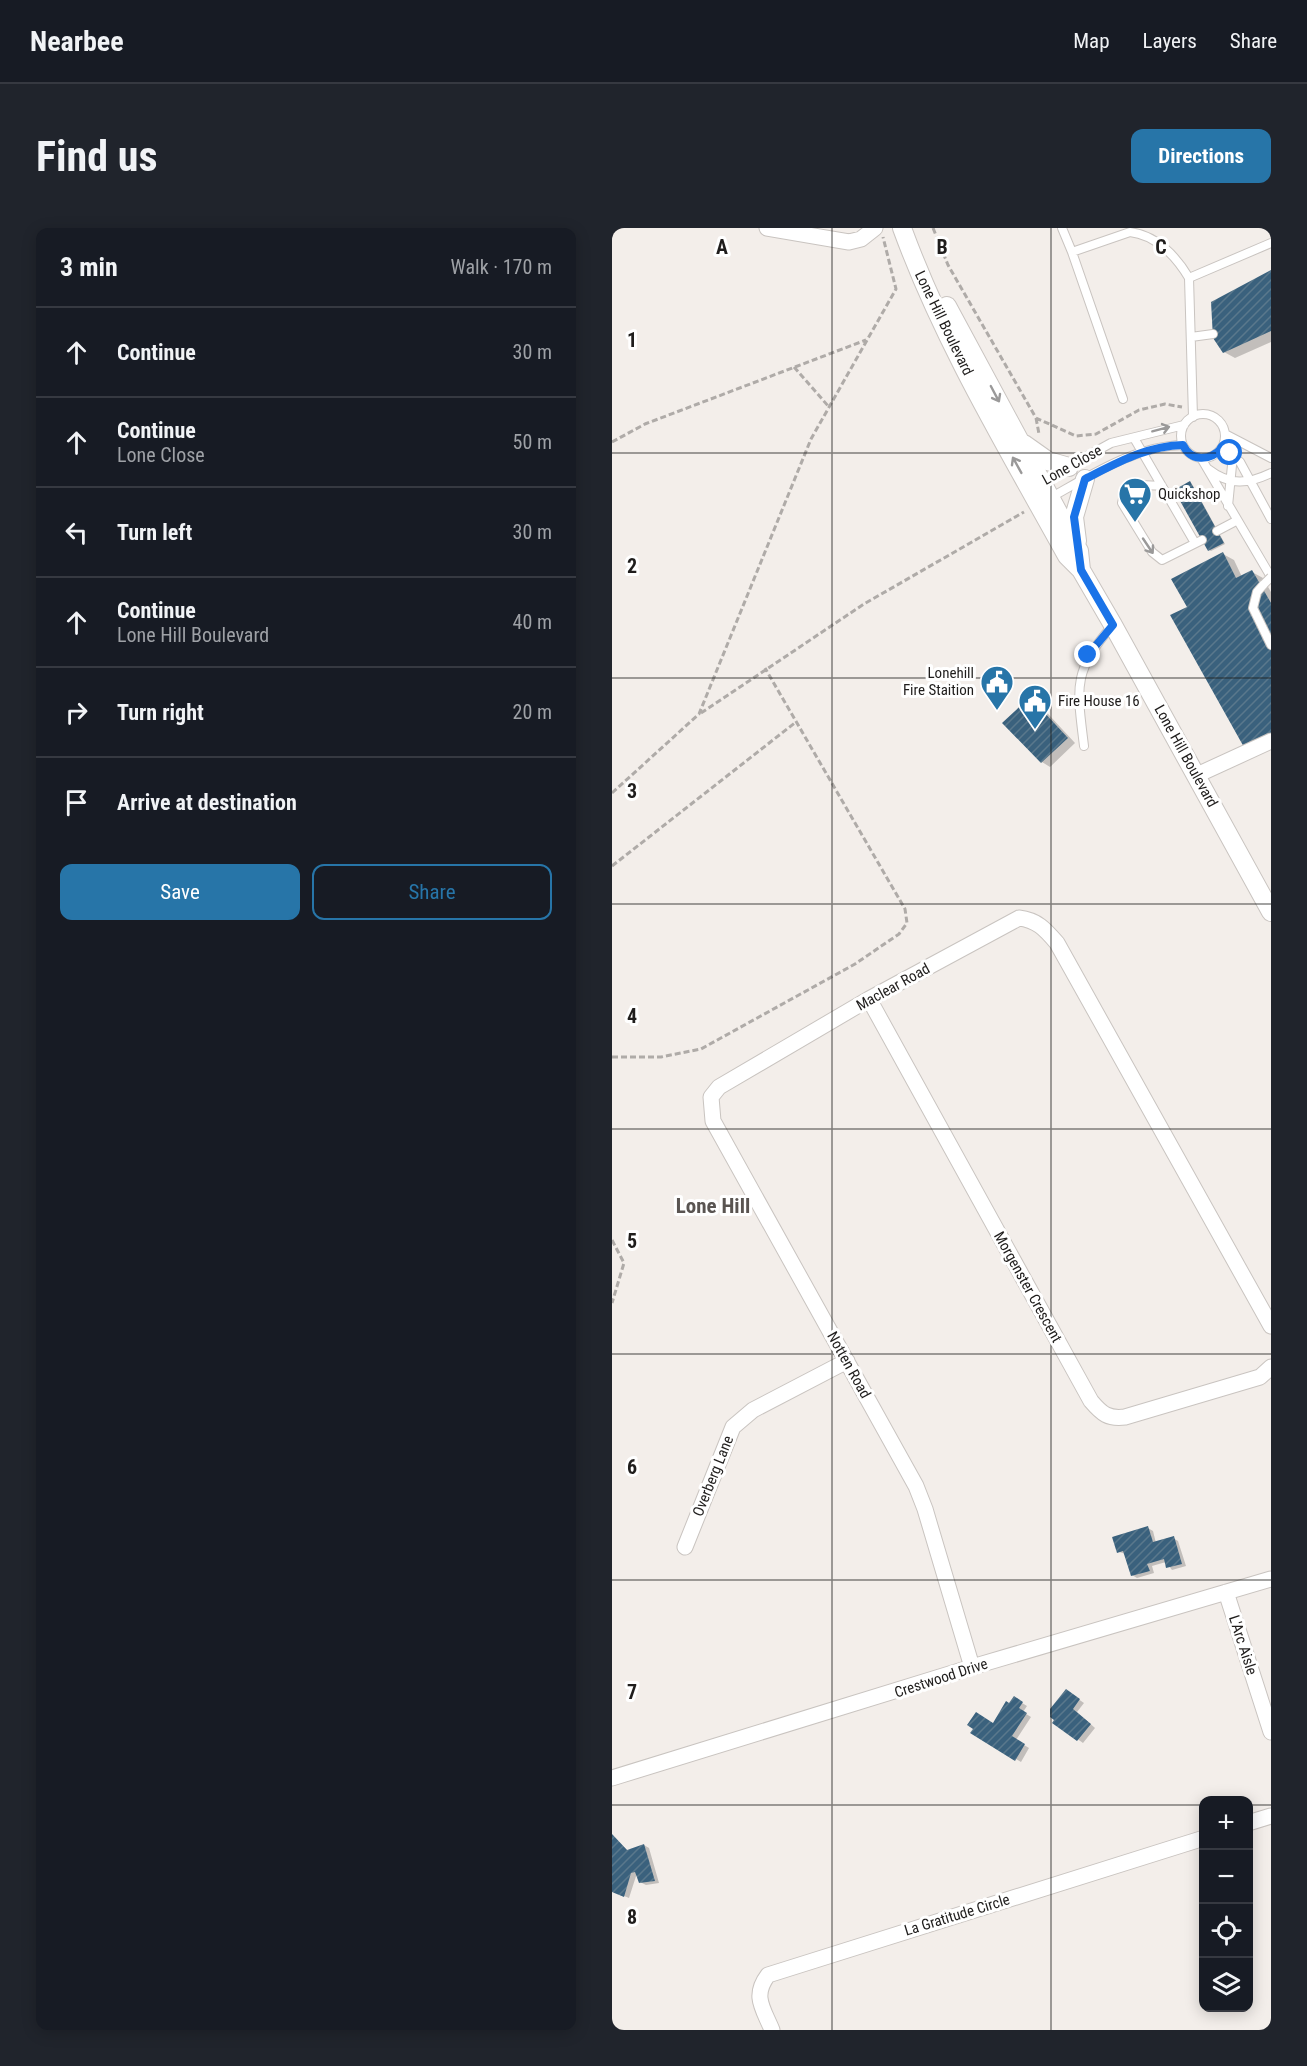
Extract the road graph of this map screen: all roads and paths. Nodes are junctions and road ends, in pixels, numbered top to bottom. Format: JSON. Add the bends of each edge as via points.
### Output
{"nodes":[{"id":1,"x":767,"y":228,"type":"edge"},
{"id":2,"x":874,"y":228,"type":"edge"},
{"id":3,"x":881,"y":228,"type":"edge"},
{"id":4,"x":902,"y":228,"type":"edge"},
{"id":5,"x":912,"y":228,"type":"edge"},
{"id":6,"x":933,"y":228,"type":"edge"},
{"id":7,"x":1062,"y":228,"type":"edge"},
{"id":8,"x":1271,"y":243,"type":"edge"},
{"id":9,"x":1072,"y":252,"type":"junction"},
{"id":10,"x":1189,"y":278,"type":"junction"},
{"id":11,"x":1213,"y":334,"type":"dead end"},
{"id":12,"x":1191,"y":337,"type":"junction"},
{"id":13,"x":868,"y":339,"type":"junction"},
{"id":14,"x":794,"y":367,"type":"junction"},
{"id":15,"x":1123,"y":399,"type":"dead end"},
{"id":16,"x":829,"y":407,"type":"junction"},
{"id":17,"x":1193,"y":413,"type":"junction"},
{"id":18,"x":1184,"y":425,"type":"junction"},
{"id":19,"x":1225,"y":434,"type":"junction"},
{"id":20,"x":1134,"y":438,"type":"junction"},
{"id":21,"x":1020,"y":441,"type":"junction"},
{"id":22,"x":612,"y":442,"type":"edge"},
{"id":23,"x":1183,"y":445,"type":"junction"},
{"id":24,"x":1222,"y":448,"type":"junction"},
{"id":25,"x":1142,"y":451,"type":"junction"},
{"id":26,"x":1233,"y":455,"type":"junction"},
{"id":27,"x":1201,"y":458,"type":"junction"},
{"id":28,"x":1271,"y":458,"type":"edge"},
{"id":29,"x":1069,"y":467,"type":"junction"},
{"id":30,"x":1207,"y":468,"type":"junction"},
{"id":31,"x":1271,"y":473,"type":"edge"},
{"id":32,"x":1085,"y":479,"type":"junction"},
{"id":33,"x":1231,"y":481,"type":"junction"},
{"id":34,"x":1251,"y":482,"type":"junction"},
{"id":35,"x":1162,"y":486,"type":"junction"},
{"id":36,"x":1040,"y":493,"type":"junction"},
{"id":37,"x":1228,"y":507,"type":"junction"},
{"id":38,"x":1271,"y":519,"type":"edge"},
{"id":39,"x":1236,"y":521,"type":"junction"},
{"id":40,"x":1217,"y":531,"type":"dead end"},
{"id":41,"x":1079,"y":551,"type":"junction"},
{"id":42,"x":1081,"y":570,"type":"junction"},
{"id":43,"x":1271,"y":577,"type":"edge"},
{"id":44,"x":1113,"y":625,"type":"junction"},
{"id":45,"x":1271,"y":645,"type":"edge"},
{"id":46,"x":765,"y":668,"type":"junction"},
{"id":47,"x":699,"y":714,"type":"junction"},
{"id":48,"x":796,"y":722,"type":"junction"},
{"id":49,"x":1271,"y":741,"type":"edge"},
{"id":50,"x":1084,"y":746,"type":"dead end"},
{"id":51,"x":1197,"y":776,"type":"junction"},
{"id":52,"x":612,"y":793,"type":"edge"},
{"id":53,"x":612,"y":866,"type":"edge"},
{"id":54,"x":1271,"y":912,"type":"edge"},
{"id":55,"x":870,"y":999,"type":"junction"},
{"id":56,"x":612,"y":1057,"type":"edge"},
{"id":57,"x":728,"y":1080,"type":"joint"},
{"id":58,"x":612,"y":1240,"type":"edge"},
{"id":59,"x":612,"y":1303,"type":"edge"},
{"id":60,"x":1271,"y":1326,"type":"edge"},
{"id":61,"x":847,"y":1361,"type":"junction"},
{"id":62,"x":1271,"y":1367,"type":"edge"},
{"id":63,"x":685,"y":1547,"type":"dead end"},
{"id":64,"x":1271,"y":1579,"type":"edge"},
{"id":65,"x":1226,"y":1592,"type":"junction"},
{"id":66,"x":972,"y":1667,"type":"junction"},
{"id":67,"x":1271,"y":1732,"type":"edge"},
{"id":68,"x":612,"y":1778,"type":"edge"},
{"id":69,"x":1271,"y":1816,"type":"edge"},
{"id":70,"x":1253,"y":1821,"type":"edge"},
{"id":71,"x":1199,"y":1839,"type":"edge"},
{"id":72,"x":772,"y":2030,"type":"edge"}],
"edges":[{"from":1,"to":2,"type":"street","via":[[849,242],[861,239]]},
{"from":3,"to":13,"type":"path","via":[[896,289]]},
{"from":36,"to":4,"type":"street","name":"Lone Hill Boulevard","one_way":true,"via":[[928,294]]},
{"from":5,"to":21,"type":"street","name":"Lone Hill Boulevard","one_way":true,"via":[[937,288]]},
{"from":6,"to":17,"type":"path","via":[[948,265],[1036,418],[1076,436],[1096,434],[1139,410],[1164,404]]},
{"from":7,"to":9,"type":"lane"},
{"from":8,"to":10,"type":"lane"},
{"from":9,"to":10,"type":"lane","via":[[1130,232],[1138,233],[1174,256]]},
{"from":9,"to":15,"type":"lane"},
{"from":10,"to":12,"type":"lane"},
{"from":11,"to":12,"type":"lane"},
{"from":12,"to":17,"type":"lane"},
{"from":13,"to":14,"type":"path"},
{"from":13,"to":16,"type":"path"},
{"from":14,"to":16,"type":"path"},
{"from":14,"to":22,"type":"path","via":[[645,424]]},
{"from":16,"to":47,"type":"path","via":[[811,439]]},
{"from":17,"to":18,"type":"lane"},
{"from":17,"to":19,"type":"lane","via":[[1212,417]]},
{"from":20,"to":18,"type":"lane","name":"Lone Close","one_way":true},
{"from":18,"to":23,"type":"lane"},
{"from":19,"to":24,"type":"lane"},
{"from":19,"to":28,"type":"lane"},
{"from":20,"to":25,"type":"lane"},
{"from":20,"to":29,"type":"lane","name":"Lone Close","via":[[1111,442]]},
{"from":21,"to":29,"type":"street","via":[[1048,461]]},
{"from":21,"to":36,"type":"street","name":"Lone Hill Boulevard"},
{"from":23,"to":25,"type":"lane","name":"Lone Close"},
{"from":23,"to":27,"type":"lane","via":[[1190,454]]},
{"from":24,"to":26,"type":"lane"},
{"from":24,"to":27,"type":"lane","via":[[1217,454]]},
{"from":25,"to":32,"type":"lane","name":"Lone Close"},
{"from":25,"to":35,"type":"lane"},
{"from":26,"to":33,"type":"lane"},
{"from":26,"to":34,"type":"lane"},
{"from":27,"to":30,"type":"lane"},
{"from":29,"to":36,"type":"lane","name":"Lone Close"},
{"from":30,"to":33,"type":"lane"},
{"from":30,"to":37,"type":"lane"},
{"from":31,"to":34,"type":"lane"},
{"from":32,"to":36,"type":"lane","name":"Lone Close"},
{"from":32,"to":41,"type":"street","via":[[1074,517]]},
{"from":33,"to":34,"type":"lane"},
{"from":33,"to":37,"type":"lane"},
{"from":34,"to":38,"type":"lane"},
{"from":35,"to":35,"type":"lane","one_way":true,"via":[[1132,486],[1123,496],[1123,508],[1158,558],[1167,558],[1198,542]]},
{"from":36,"to":41,"type":"street","name":"Lone Hill Boulevard"},
{"from":36,"to":42,"type":"street","name":"Lone Hill Boulevard","via":[[1067,556]]},
{"from":36,"to":46,"type":"path"},
{"from":37,"to":39,"type":"lane"},
{"from":39,"to":40,"type":"lane"},
{"from":39,"to":43,"type":"lane"},
{"from":41,"to":42,"type":"street","name":"Lone Hill Boulevard"},
{"from":42,"to":44,"type":"street","name":"Lone Hill Boulevard"},
{"from":43,"to":45,"type":"lane","bridge":true,"via":[[1257,591],[1253,608]]},
{"from":44,"to":50,"type":"lane","via":[[1088,655],[1082,671],[1078,700]]},
{"from":44,"to":51,"type":"street","name":"Lone Hill Boulevard"},
{"from":46,"to":47,"type":"path"},
{"from":46,"to":48,"type":"path"},
{"from":47,"to":52,"type":"path"},
{"from":48,"to":53,"type":"path"},
{"from":48,"to":56,"type":"path","via":[[905,909],[907,922],[899,934],[855,964],[701,1049],[661,1057]]},
{"from":49,"to":51,"type":"street"},
{"from":51,"to":54,"type":"street","name":"Lone Hill Boulevard"},
{"from":55,"to":57,"type":"street","name":"Maclear Road"},
{"from":55,"to":60,"type":"street","name":"Maclear Road","via":[[1019,918],[1038,923],[1057,943]]},
{"from":55,"to":62,"type":"street","name":"Morgenster Crescent","via":[[1101,1414],[1112,1419],[1125,1417],[1260,1377]]},
{"from":57,"to":61,"type":"street","name":"Notten Road","via":[[711,1098],[713,1121]]},
{"from":58,"to":59,"type":"path","via":[[624,1263]]},
{"from":61,"to":63,"type":"street","name":"Overberg Lane","via":[[753,1410],[733,1427]]},
{"from":61,"to":66,"type":"street","name":"Notten Road","via":[[922,1501]]},
{"from":64,"to":65,"type":"street","name":"Crestwood Drive"},
{"from":65,"to":66,"type":"street","name":"Crestwood Drive"},
{"from":65,"to":67,"type":"street","name":"L'Arc Aisle"},
{"from":66,"to":68,"type":"street","name":"Crestwood Drive"},
{"from":69,"to":70,"type":"street"},
{"from":71,"to":72,"type":"street","name":"La Gratitude Circle","via":[[768,1975],[758,1997]]}]}
